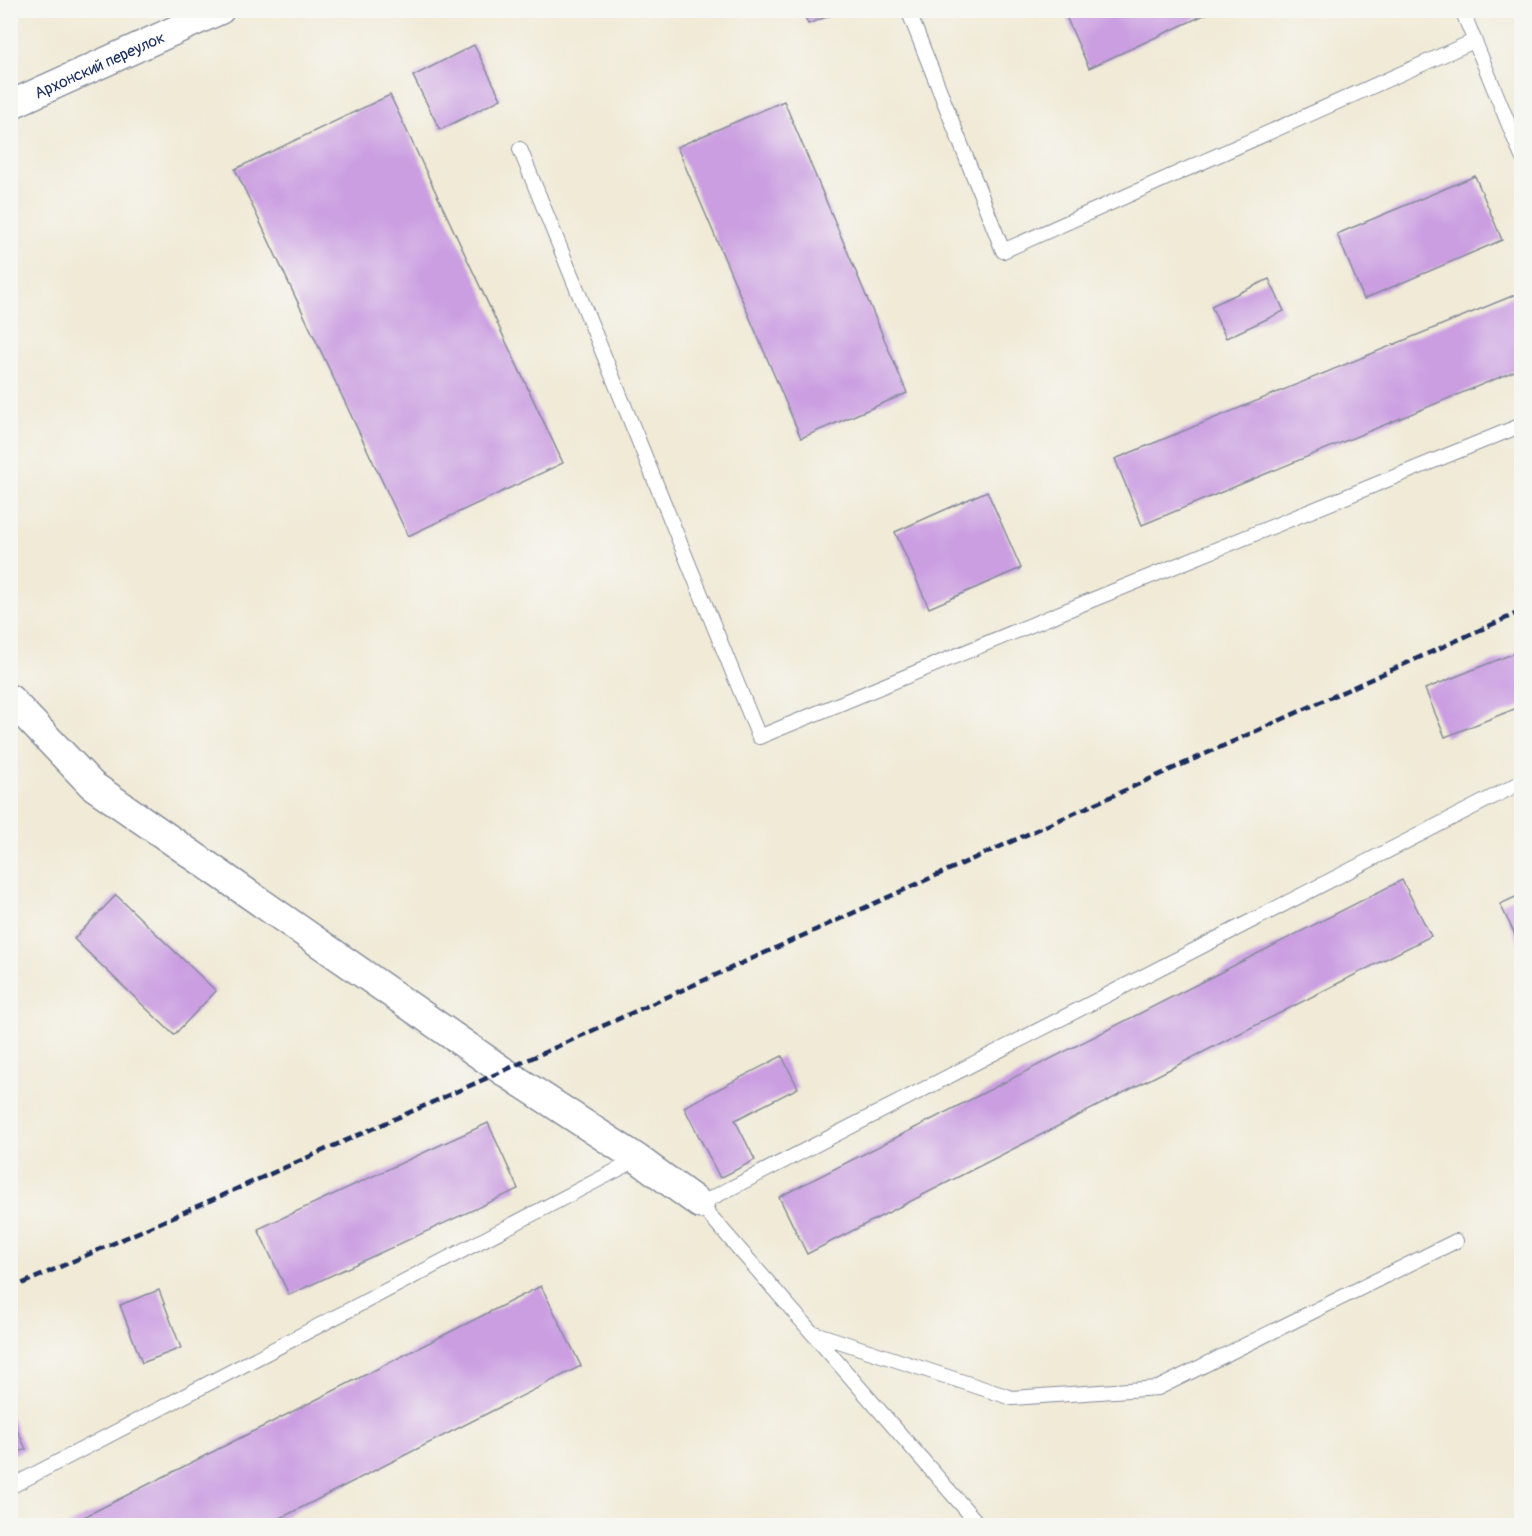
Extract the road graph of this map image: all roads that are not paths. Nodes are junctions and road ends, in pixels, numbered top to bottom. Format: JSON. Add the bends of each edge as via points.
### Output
{"nodes":[{"id":1,"x":220,"y":10,"type":"edge"},
{"id":2,"x":908,"y":10,"type":"edge"},
{"id":3,"x":1462,"y":10,"type":"edge"},
{"id":4,"x":1474,"y":41,"type":"junction"},
{"id":5,"x":10,"y":105,"type":"edge"},
{"id":6,"x":520,"y":149,"type":"dead end"},
{"id":7,"x":1521,"y":157,"type":"edge"},
{"id":8,"x":1521,"y":426,"type":"edge"},
{"id":9,"x":10,"y":699,"type":"edge"},
{"id":10,"x":1521,"y":782,"type":"edge"},
{"id":11,"x":638,"y":1160,"type":"junction"},
{"id":12,"x":700,"y":1204,"type":"junction"},
{"id":13,"x":1456,"y":1241,"type":"dead end"},
{"id":14,"x":812,"y":1332,"type":"junction"},
{"id":15,"x":10,"y":1486,"type":"edge"},
{"id":16,"x":980,"y":1526,"type":"edge"}],
"edges":[{"from":1,"to":5,"type":"street","name":"Архонский переулок"},
{"from":2,"to":4,"type":"lane","via":[[1003,251]]},
{"from":3,"to":4,"type":"lane"},
{"from":4,"to":7,"type":"lane"},
{"from":6,"to":8,"type":"lane","via":[[759,737]]},
{"from":9,"to":11,"type":"street","via":[[92,785],[493,1065]]},
{"from":10,"to":12,"type":"lane"},
{"from":11,"to":12,"type":"street"},
{"from":11,"to":15,"type":"lane"},
{"from":12,"to":14,"type":"lane"},
{"from":13,"to":14,"type":"lane","via":[[1158,1388],[1012,1398]]},
{"from":14,"to":16,"type":"lane"}]}
